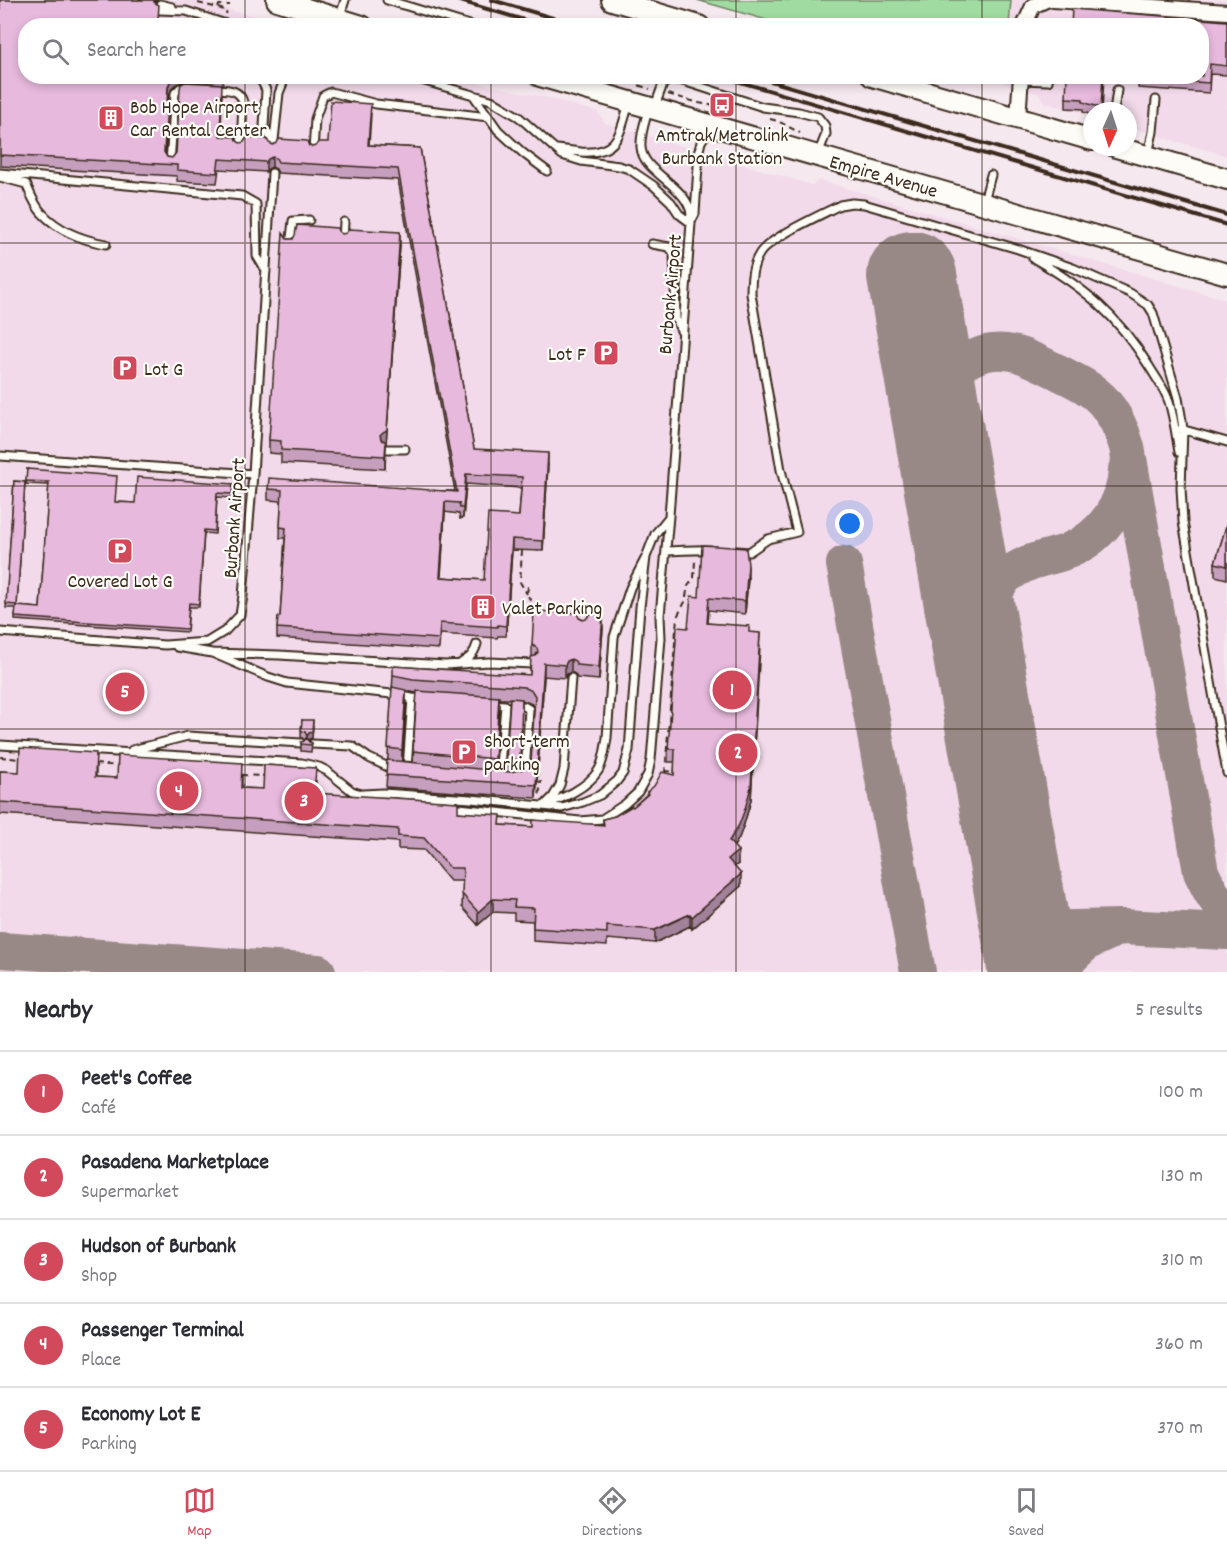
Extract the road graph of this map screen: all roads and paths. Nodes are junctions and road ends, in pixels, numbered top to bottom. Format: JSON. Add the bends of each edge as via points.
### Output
{"nodes":[{"id":1,"x":277,"y":0,"type":"edge"},
{"id":2,"x":387,"y":0,"type":"edge"},
{"id":3,"x":612,"y":0,"type":"edge"},
{"id":4,"x":1046,"y":0,"type":"edge"},
{"id":5,"x":1053,"y":0,"type":"edge"},
{"id":6,"x":159,"y":7,"type":"edge"},
{"id":7,"x":218,"y":8,"type":"dead end"},
{"id":8,"x":342,"y":9,"type":"edge"},
{"id":9,"x":1227,"y":12,"type":"edge"},
{"id":10,"x":226,"y":15,"type":"dead end"},
{"id":11,"x":207,"y":18,"type":"edge"},
{"id":12,"x":439,"y":18,"type":"edge"},
{"id":13,"x":672,"y":18,"type":"edge"},
{"id":14,"x":1028,"y":18,"type":"edge"},
{"id":15,"x":263,"y":84,"type":"edge"},
{"id":16,"x":282,"y":84,"type":"edge"},
{"id":17,"x":434,"y":84,"type":"edge"},
{"id":18,"x":568,"y":84,"type":"edge"},
{"id":19,"x":639,"y":84,"type":"edge"},
{"id":20,"x":663,"y":84,"type":"edge"},
{"id":21,"x":692,"y":84,"type":"edge"},
{"id":22,"x":899,"y":84,"type":"edge"},
{"id":23,"x":1021,"y":84,"type":"edge"},
{"id":24,"x":194,"y":87,"type":"edge"},
{"id":25,"x":203,"y":88,"type":"edge"},
{"id":26,"x":1117,"y":90,"type":"dead end"},
{"id":27,"x":474,"y":96,"type":"junction"},
{"id":28,"x":1156,"y":100,"type":"dead end"},
{"id":29,"x":630,"y":102,"type":"junction"},
{"id":30,"x":1115,"y":102,"type":"edge"},
{"id":31,"x":653,"y":103,"type":"junction"},
{"id":32,"x":489,"y":117,"type":"junction"},
{"id":33,"x":1018,"y":118,"type":"junction"},
{"id":34,"x":711,"y":126,"type":"junction"},
{"id":35,"x":1083,"y":137,"type":"edge"},
{"id":36,"x":241,"y":148,"type":"edge"},
{"id":37,"x":557,"y":150,"type":"junction"},
{"id":38,"x":314,"y":152,"type":"edge"},
{"id":39,"x":1137,"y":153,"type":"edge"},
{"id":40,"x":817,"y":156,"type":"junction"},
{"id":41,"x":1148,"y":156,"type":"junction"},
{"id":42,"x":170,"y":163,"type":"edge"},
{"id":43,"x":547,"y":171,"type":"dead end"},
{"id":44,"x":272,"y":173,"type":"dead end"},
{"id":45,"x":0,"y":175,"type":"edge"},
{"id":46,"x":991,"y":175,"type":"dead end"},
{"id":47,"x":1227,"y":179,"type":"edge"},
{"id":48,"x":983,"y":204,"type":"junction"},
{"id":49,"x":309,"y":220,"type":"dead end"},
{"id":50,"x":344,"y":222,"type":"dead end"},
{"id":51,"x":691,"y":223,"type":"junction"},
{"id":52,"x":343,"y":241,"type":"edge"},
{"id":53,"x":106,"y":244,"type":"dead end"},
{"id":54,"x":652,"y":244,"type":"dead end"},
{"id":55,"x":290,"y":247,"type":"edge"},
{"id":56,"x":1018,"y":249,"type":"junction"},
{"id":57,"x":266,"y":271,"type":"junction"},
{"id":58,"x":1227,"y":274,"type":"edge"},
{"id":59,"x":682,"y":334,"type":"junction"},
{"id":60,"x":1179,"y":429,"type":"junction"},
{"id":61,"x":1227,"y":442,"type":"edge"},
{"id":62,"x":387,"y":449,"type":"edge"},
{"id":63,"x":405,"y":449,"type":"dead end"},
{"id":64,"x":0,"y":456,"type":"edge"},
{"id":65,"x":253,"y":474,"type":"junction"},
{"id":66,"x":669,"y":516,"type":"junction"},
{"id":67,"x":522,"y":550,"type":"edge"},
{"id":68,"x":717,"y":550,"type":"edge"},
{"id":69,"x":666,"y":551,"type":"junction"},
{"id":70,"x":728,"y":551,"type":"edge"},
{"id":71,"x":646,"y":557,"type":"junction"},
{"id":72,"x":528,"y":586,"type":"dead end"},
{"id":73,"x":527,"y":594,"type":"junction"},
{"id":74,"x":537,"y":614,"type":"edge"},
{"id":75,"x":0,"y":632,"type":"edge"},
{"id":76,"x":165,"y":645,"type":"junction"},
{"id":77,"x":477,"y":645,"type":"dead end"},
{"id":78,"x":212,"y":653,"type":"junction"},
{"id":79,"x":458,"y":664,"type":"junction"},
{"id":80,"x":532,"y":664,"type":"edge"},
{"id":81,"x":571,"y":678,"type":"dead end"},
{"id":82,"x":412,"y":698,"type":"junction"},
{"id":83,"x":435,"y":700,"type":"edge"},
{"id":84,"x":482,"y":703,"type":"edge"},
{"id":85,"x":505,"y":705,"type":"junction"},
{"id":86,"x":301,"y":743,"type":"edge"},
{"id":87,"x":312,"y":744,"type":"edge"},
{"id":88,"x":0,"y":745,"type":"edge"},
{"id":89,"x":125,"y":752,"type":"junction"},
{"id":90,"x":0,"y":757,"type":"edge"},
{"id":91,"x":23,"y":759,"type":"edge"},
{"id":92,"x":93,"y":764,"type":"edge"},
{"id":93,"x":128,"y":766,"type":"edge"},
{"id":94,"x":407,"y":769,"type":"junction"},
{"id":95,"x":419,"y":770,"type":"edge"},
{"id":96,"x":665,"y":771,"type":"edge"},
{"id":97,"x":684,"y":773,"type":"edge"},
{"id":98,"x":1227,"y":773,"type":"edge"},
{"id":99,"x":232,"y":774,"type":"edge"},
{"id":100,"x":267,"y":776,"type":"edge"},
{"id":101,"x":488,"y":777,"type":"edge"},
{"id":102,"x":521,"y":778,"type":"edge"},
{"id":103,"x":537,"y":781,"type":"edge"},
{"id":104,"x":359,"y":794,"type":"junction"},
{"id":105,"x":539,"y":797,"type":"edge"},
{"id":106,"x":383,"y":802,"type":"edge"},
{"id":107,"x":543,"y":806,"type":"junction"},
{"id":108,"x":446,"y":807,"type":"edge"}],
"edges":[{"from":1,"to":8,"type":"main road"},
{"from":2,"to":12,"type":"lane"},
{"from":3,"to":13,"type":"main road"},
{"from":4,"to":14,"type":"street","via":[[1033,6]]},
{"from":5,"to":9,"type":"street"},
{"from":6,"to":11,"type":"lane"},
{"from":7,"to":10,"type":"path","via":[[227,11]]},
{"from":15,"to":16,"type":"lane","via":[[264,127],[274,146]]},
{"from":17,"to":27,"type":"lane","name":"Burbank Airport"},
{"from":18,"to":29,"type":"main road","name":"Empire Avenue"},
{"from":19,"to":31,"type":"path"},
{"from":20,"to":31,"type":"lane"},
{"from":21,"to":40,"type":"lane","via":[[763,107],[818,117],[826,134]]},
{"from":22,"to":33,"type":"main road"},
{"from":23,"to":33,"type":"street"},
{"from":24,"to":42,"type":"lane","via":[[180,88],[175,93]]},
{"from":25,"to":36,"type":"lane","via":[[231,90],[241,96]]},
{"from":26,"to":30,"type":"lane"},
{"from":27,"to":32,"type":"lane"},
{"from":27,"to":37,"type":"lane","name":"Burbank Airport","via":[[508,110]]},
{"from":28,"to":41,"type":"lane"},
{"from":29,"to":31,"type":"main road","name":"Empire Avenue"},
{"from":29,"to":37,"type":"lane","via":[[619,137],[607,148],[594,152]]},
{"from":31,"to":34,"type":"main road","name":"Empire Avenue"},
{"from":31,"to":51,"type":"lane","via":[[641,138],[643,157],[685,199]]},
{"from":32,"to":38,"type":"lane","via":[[376,104],[331,92],[323,96],[315,119]]},
{"from":32,"to":43,"type":"lane","via":[[498,130]]},
{"from":33,"to":35,"type":"main road"},
{"from":34,"to":40,"type":"main road","name":"Empire Avenue"},
{"from":34,"to":51,"type":"lane","via":[[700,145]]},
{"from":37,"to":51,"type":"lane","name":"Burbank Airport","via":[[581,161],[629,169],[654,186]]},
{"from":39,"to":41,"type":"main road"},
{"from":40,"to":48,"type":"main road","name":"Empire Avenue"},
{"from":41,"to":47,"type":"main road"},
{"from":44,"to":57,"type":"lane","name":"Burbank Airport"},
{"from":45,"to":53,"type":"lane","via":[[26,184],[40,212],[63,231]]},
{"from":45,"to":57,"type":"lane","via":[[242,196],[256,204],[257,256]]},
{"from":46,"to":48,"type":"lane"},
{"from":48,"to":58,"type":"main road","name":"Empire Avenue"},
{"from":49,"to":55,"type":"lane","via":[[293,221]]},
{"from":50,"to":52,"type":"lane"},
{"from":51,"to":59,"type":"lane","name":"Burbank Airport"},
{"from":54,"to":59,"type":"lane","via":[[669,247],[674,253],[676,319]]},
{"from":56,"to":60,"type":"lane","via":[[1075,283],[1124,329],[1163,388]]},
{"from":56,"to":60,"type":"lane","via":[[1130,292],[1148,305],[1178,398]]},
{"from":56,"to":70,"type":"lane","via":[[852,203],[840,205],[773,241],[761,252],[751,279],[751,294],[781,470],[797,532],[768,539],[749,552]]},
{"from":57,"to":65,"type":"lane","name":"Burbank Airport"},
{"from":59,"to":66,"type":"lane","name":"Burbank Airport"},
{"from":60,"to":61,"type":"lane"},
{"from":60,"to":98,"type":"lane","via":[[1183,522]]},
{"from":62,"to":63,"type":"lane"},
{"from":64,"to":65,"type":"lane"},
{"from":65,"to":76,"type":"lane","name":"Burbank Airport","via":[[240,615],[207,642]]},
{"from":66,"to":69,"type":"lane","name":"Burbank Airport"},
{"from":66,"to":71,"type":"lane","name":"Burbank Airport","via":[[655,534]]},
{"from":67,"to":73,"type":"path","via":[[520,582]]},
{"from":68,"to":69,"type":"lane"},
{"from":69,"to":108,"type":"lane","name":"Burbank Airport","via":[[651,760],[638,792],[602,819],[580,821]]},
{"from":71,"to":107,"type":"lane","name":"Burbank Airport","via":[[630,588],[614,637],[607,738],[598,771],[567,796]]},
{"from":71,"to":107,"type":"lane","name":"Burbank Airport","via":[[629,750],[623,773],[600,795],[562,808]]},
{"from":72,"to":73,"type":"path"},
{"from":73,"to":74,"type":"path"},
{"from":75,"to":76,"type":"lane","name":"Burbank Airport"},
{"from":76,"to":78,"type":"lane"},
{"from":77,"to":79,"type":"lane","via":[[468,659]]},
{"from":78,"to":79,"type":"lane"},
{"from":78,"to":82,"type":"lane","via":[[287,683]]},
{"from":79,"to":80,"type":"lane"},
{"from":81,"to":107,"type":"lane","via":[[564,769],[554,797]]},
{"from":82,"to":83,"type":"lane"},
{"from":82,"to":94,"type":"lane"},
{"from":84,"to":85,"type":"lane"},
{"from":85,"to":101,"type":"lane","via":[[503,778]]},
{"from":85,"to":102,"type":"lane","via":[[528,709],[525,775]]},
{"from":86,"to":89,"type":"lane","via":[[188,736]]},
{"from":87,"to":94,"type":"lane","via":[[352,746],[388,767]]},
{"from":88,"to":89,"type":"lane"},
{"from":89,"to":104,"type":"lane","via":[[311,765],[327,771]]},
{"from":90,"to":91,"type":"path"},
{"from":92,"to":93,"type":"path"},
{"from":94,"to":95,"type":"lane"},
{"from":96,"to":97,"type":"path"},
{"from":99,"to":100,"type":"path"},
{"from":103,"to":105,"type":"path","via":[[541,782]]},
{"from":104,"to":106,"type":"lane"},
{"from":104,"to":107,"type":"lane","name":"Burbank Airport"}]}
